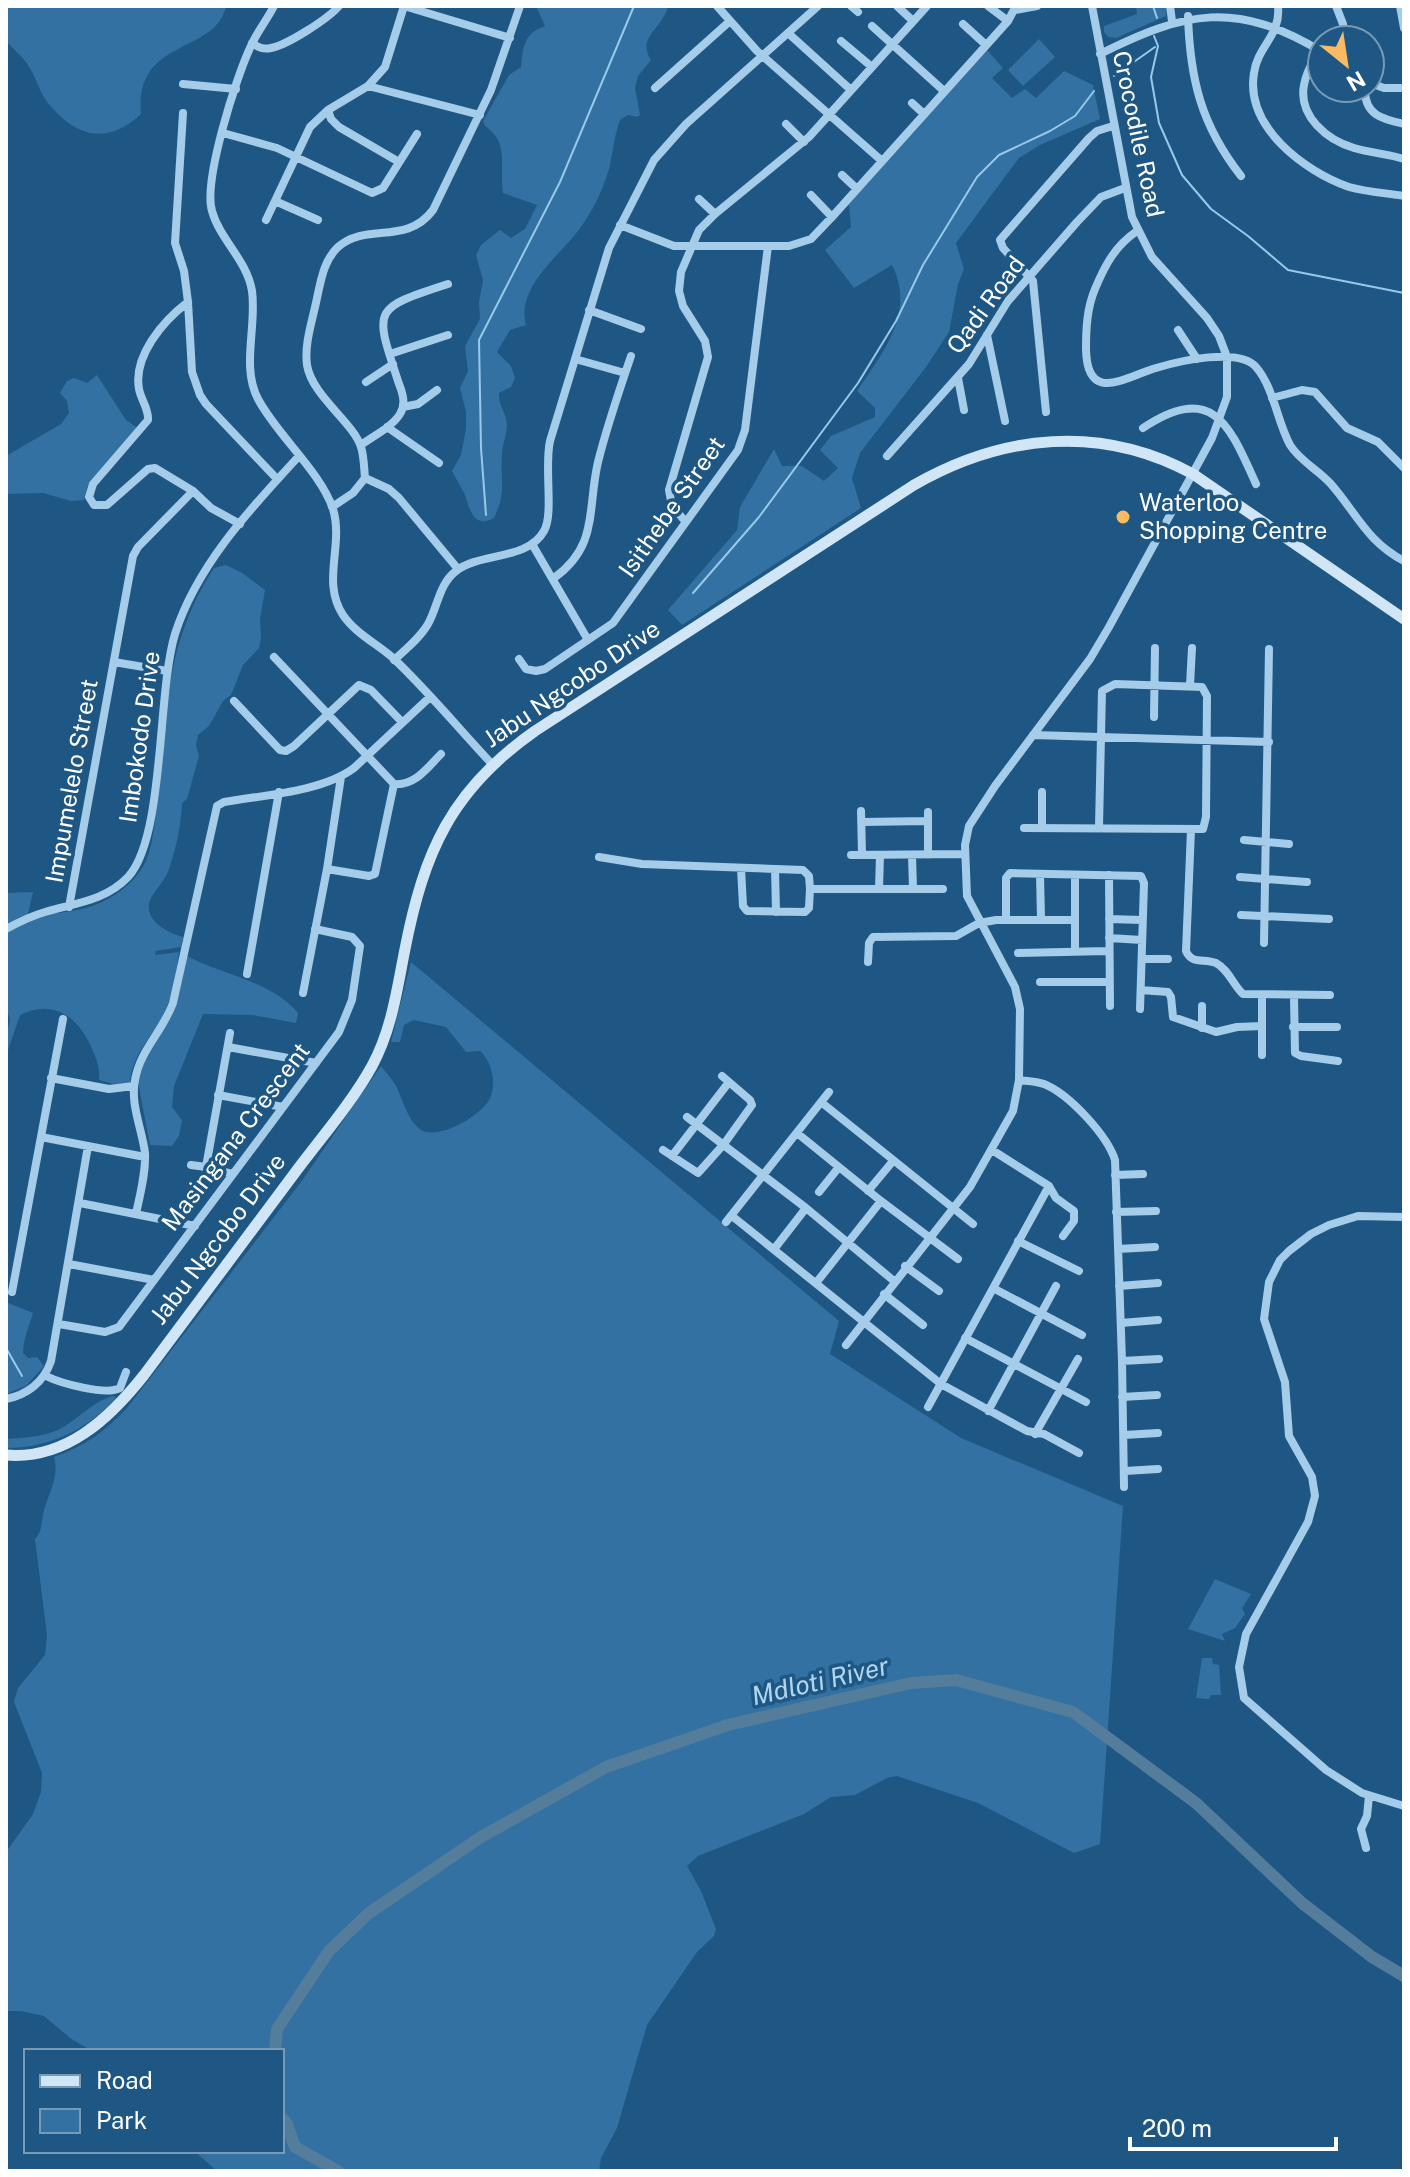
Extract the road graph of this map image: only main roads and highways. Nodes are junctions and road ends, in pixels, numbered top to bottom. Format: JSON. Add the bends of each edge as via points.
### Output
{"nodes":[{"id":1,"x":1404,"y":619,"type":"edge"},
{"id":2,"x":6,"y":1455,"type":"edge"}],
"edges":[{"from":1,"to":2,"type":"main road","name":"Jabu Ngcobo Drive","via":[[1193,474],[1153,456],[1092,442],[1025,444],[959,461],[901,494],[492,764],[452,815],[430,856],[414,903],[385,1040],[355,1091],[113,1411],[89,1431],[48,1451]]}]}
